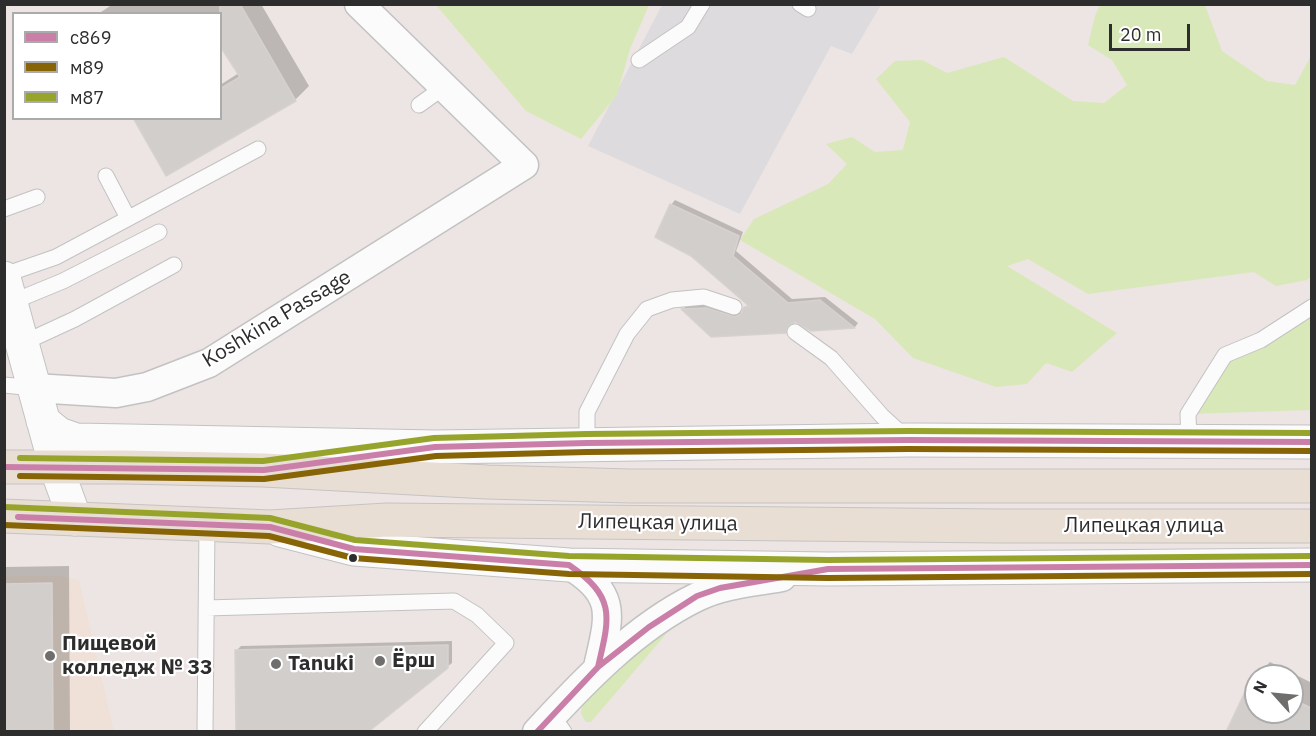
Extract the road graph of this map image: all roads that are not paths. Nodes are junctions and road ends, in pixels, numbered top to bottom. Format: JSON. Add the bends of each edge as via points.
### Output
{"nodes":[{"id":1,"x":359,"y":4,"type":"edge"},
{"id":2,"x":702,"y":4,"type":"edge"},
{"id":3,"x":639,"y":60,"type":"dead end"},
{"id":4,"x":444,"y":87,"type":"junction"},
{"id":5,"x":419,"y":105,"type":"dead end"},
{"id":6,"x":258,"y":149,"type":"dead end"},
{"id":7,"x":106,"y":176,"type":"dead end"},
{"id":8,"x":37,"y":197,"type":"dead end"},
{"id":9,"x":4,"y":209,"type":"edge"},
{"id":10,"x":128,"y":218,"type":"junction"},
{"id":11,"x":159,"y":232,"type":"dead end"},
{"id":12,"x":174,"y":266,"type":"dead end"},
{"id":13,"x":7,"y":285,"type":"edge"},
{"id":14,"x":734,"y":307,"type":"dead end"},
{"id":15,"x":1311,"y":307,"type":"edge"},
{"id":16,"x":795,"y":332,"type":"dead end"},
{"id":17,"x":22,"y":343,"type":"junction"},
{"id":18,"x":19,"y":387,"type":"edge"},
{"id":19,"x":43,"y":421,"type":"junction"},
{"id":20,"x":909,"y":440,"type":"junction"},
{"id":21,"x":1311,"y":442,"type":"edge"},
{"id":22,"x":587,"y":443,"type":"junction"},
{"id":23,"x":1189,"y":443,"type":"junction"},
{"id":24,"x":435,"y":447,"type":"junction"},
{"id":25,"x":4,"y":467,"type":"edge"},
{"id":26,"x":56,"y":467,"type":"junction"},
{"id":27,"x":264,"y":470,"type":"junction"},
{"id":28,"x":1311,"y":486,"type":"edge"},
{"id":29,"x":4,"y":516,"type":"edge"},
{"id":30,"x":75,"y":519,"type":"junction"},
{"id":31,"x":207,"y":525,"type":"junction"},
{"id":32,"x":1311,"y":526,"type":"edge"},
{"id":33,"x":270,"y":527,"type":"junction"},
{"id":34,"x":569,"y":565,"type":"junction"},
{"id":35,"x":1311,"y":565,"type":"edge"},
{"id":36,"x":828,"y":569,"type":"junction"},
{"id":37,"x":206,"y":608,"type":"junction"},
{"id":38,"x":598,"y":667,"type":"junction"},
{"id":39,"x":551,"y":726,"type":"edge"},
{"id":40,"x":205,"y":732,"type":"edge"},
{"id":41,"x":425,"y":732,"type":"edge"}],
"edges":[{"from":1,"to":4,"type":"street"},
{"from":2,"to":3,"type":"lane","via":[[688,27]]},
{"from":4,"to":5,"type":"lane"},
{"from":4,"to":18,"type":"street","name":"Koshkina Passage","via":[[524,165],[209,363],[147,387],[116,393]]},
{"from":6,"to":10,"type":"lane"},
{"from":7,"to":10,"type":"lane"},
{"from":8,"to":9,"type":"lane"},
{"from":10,"to":13,"type":"lane"},
{"from":11,"to":13,"type":"lane","via":[[63,280]]},
{"from":12,"to":17,"type":"lane"},
{"from":13,"to":17,"type":"main road"},
{"from":14,"to":22,"type":"lane","via":[[704,297],[672,300],[646,309],[627,334],[587,412]]},
{"from":15,"to":23,"type":"lane","via":[[1261,340],[1225,355],[1188,414]]},
{"from":16,"to":20,"type":"lane","via":[[831,358],[882,416]]},
{"from":17,"to":18,"type":"main road"},
{"from":18,"to":19,"type":"main road"},
{"from":19,"to":24,"type":"main road","via":[[59,434],[76,440]]},
{"from":19,"to":26,"type":"main road"},
{"from":20,"to":22,"type":"main road"},
{"from":20,"to":23,"type":"main road"},
{"from":21,"to":23,"type":"main road"},
{"from":22,"to":24,"type":"main road"},
{"from":24,"to":27,"type":"main road"},
{"from":25,"to":26,"type":"main road","name":"Липецкая улица"},
{"from":26,"to":27,"type":"main road","name":"Липецкая улица"},
{"from":26,"to":30,"type":"main road"},
{"from":27,"to":28,"type":"main road","name":"Липецкая улица","via":[[630,486]]},
{"from":29,"to":30,"type":"main road","name":"Липецкая улица"},
{"from":30,"to":31,"type":"main road","name":"Липецкая улица"},
{"from":31,"to":33,"type":"main road","name":"Липецкая улица"},
{"from":31,"to":37,"type":"lane"},
{"from":32,"to":33,"type":"main road","name":"Липецкая улица","via":[[387,520]]},
{"from":33,"to":34,"type":"main road","via":[[354,549]]},
{"from":34,"to":36,"type":"main road"},
{"from":34,"to":38,"type":"street","via":[[590,579],[604,595],[608,618]]},
{"from":35,"to":36,"type":"main road"},
{"from":36,"to":38,"type":"street","via":[[720,588],[698,596],[649,627]]},
{"from":37,"to":40,"type":"lane"},
{"from":37,"to":41,"type":"lane","via":[[454,601],[477,615],[506,643]]},
{"from":38,"to":39,"type":"street"}]}
